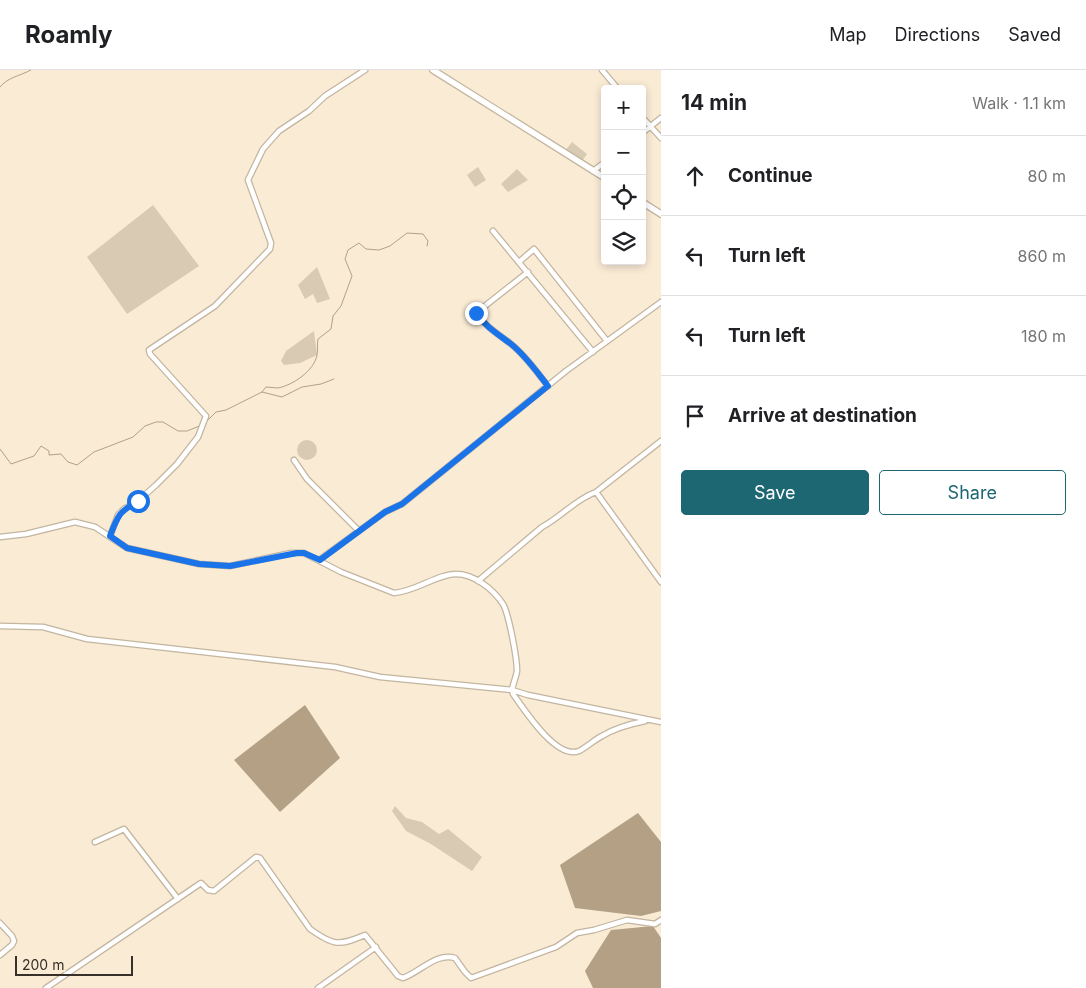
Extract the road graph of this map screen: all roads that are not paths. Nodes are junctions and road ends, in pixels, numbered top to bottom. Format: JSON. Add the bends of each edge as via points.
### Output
{"nodes":[{"id":1,"x":365,"y":70,"type":"edge"},
{"id":2,"x":433,"y":70,"type":"edge"},
{"id":3,"x":602,"y":70,"type":"edge"},
{"id":4,"x":615,"y":85,"type":"edge"},
{"id":5,"x":661,"y":118,"type":"edge"},
{"id":6,"x":646,"y":121,"type":"edge"},
{"id":7,"x":651,"y":126,"type":"junction"},
{"id":8,"x":646,"y":130,"type":"edge"},
{"id":9,"x":661,"y":138,"type":"edge"},
{"id":10,"x":601,"y":165,"type":"edge"},
{"id":11,"x":593,"y":171,"type":"junction"},
{"id":12,"x":601,"y":176,"type":"edge"},
{"id":13,"x":646,"y":205,"type":"edge"},
{"id":14,"x":661,"y":214,"type":"edge"},
{"id":15,"x":493,"y":231,"type":"dead end"},
{"id":16,"x":519,"y":262,"type":"junction"},
{"id":17,"x":528,"y":272,"type":"junction"},
{"id":18,"x":661,"y":302,"type":"edge"},
{"id":19,"x":608,"y":341,"type":"junction"},
{"id":20,"x":592,"y":352,"type":"junction"},
{"id":21,"x":548,"y":386,"type":"junction"},
{"id":22,"x":661,"y":441,"type":"edge"},
{"id":23,"x":294,"y":460,"type":"dead end"},
{"id":24,"x":596,"y":492,"type":"junction"},
{"id":25,"x":359,"y":531,"type":"junction"},
{"id":26,"x":110,"y":536,"type":"junction"},
{"id":27,"x":0,"y":537,"type":"edge"},
{"id":28,"x":320,"y":560,"type":"junction"},
{"id":29,"x":478,"y":580,"type":"junction"},
{"id":30,"x":661,"y":582,"type":"edge"},
{"id":31,"x":0,"y":626,"type":"edge"},
{"id":32,"x":512,"y":690,"type":"junction"},
{"id":33,"x":649,"y":720,"type":"junction"},
{"id":34,"x":661,"y":722,"type":"edge"},
{"id":35,"x":95,"y":842,"type":"dead end"},
{"id":36,"x":178,"y":899,"type":"junction"},
{"id":37,"x":661,"y":920,"type":"edge"},
{"id":38,"x":0,"y":924,"type":"edge"},
{"id":39,"x":376,"y":947,"type":"junction"},
{"id":40,"x":0,"y":955,"type":"edge"},
{"id":41,"x":49,"y":987,"type":"edge"},
{"id":42,"x":318,"y":988,"type":"edge"}],
"edges":[{"from":1,"to":26,"type":"street","via":[[279,130],[263,149],[248,180],[271,243],[270,249],[215,306],[149,350],[206,416],[198,437],[177,464],[118,515]]},
{"from":2,"to":11,"type":"street"},
{"from":3,"to":4,"type":"street"},
{"from":5,"to":7,"type":"street"},
{"from":6,"to":7,"type":"street"},
{"from":7,"to":8,"type":"street"},
{"from":7,"to":9,"type":"street"},
{"from":10,"to":11,"type":"street"},
{"from":11,"to":12,"type":"street"},
{"from":13,"to":14,"type":"street"},
{"from":15,"to":16,"type":"street"},
{"from":16,"to":17,"type":"street"},
{"from":16,"to":19,"type":"street","via":[[534,249]]},
{"from":17,"to":20,"type":"street"},
{"from":17,"to":21,"type":"street","via":[[476,313],[490,329],[525,357]]},
{"from":18,"to":19,"type":"street"},
{"from":19,"to":20,"type":"street"},
{"from":20,"to":21,"type":"street"},
{"from":21,"to":25,"type":"street","via":[[402,504]]},
{"from":22,"to":24,"type":"street"},
{"from":23,"to":25,"type":"street","via":[[307,479]]},
{"from":24,"to":29,"type":"street","via":[[585,496],[542,527]]},
{"from":24,"to":30,"type":"street"},
{"from":25,"to":28,"type":"street"},
{"from":26,"to":27,"type":"street","via":[[95,527],[75,522]]},
{"from":26,"to":28,"type":"street","via":[[127,548],[199,564],[230,566],[297,553]]},
{"from":28,"to":29,"type":"street","via":[[340,572],[394,593],[446,575],[472,576]]},
{"from":29,"to":32,"type":"street","via":[[503,605],[513,640],[517,672]]},
{"from":31,"to":32,"type":"street","via":[[43,627],[87,639],[335,667],[380,677]]},
{"from":32,"to":33,"type":"street"},
{"from":32,"to":33,"type":"street","via":[[540,730],[571,753],[629,724]]},
{"from":33,"to":34,"type":"street"},
{"from":35,"to":36,"type":"street","via":[[124,830]]},
{"from":36,"to":39,"type":"street","via":[[201,883],[214,891],[256,857],[260,858],[310,929],[321,938],[335,944],[365,935]]},
{"from":36,"to":41,"type":"street"},
{"from":37,"to":39,"type":"street","via":[[655,924],[627,920],[577,933],[556,947],[471,978],[455,958],[448,956],[403,978]]},
{"from":38,"to":40,"type":"street","via":[[14,941]]},
{"from":39,"to":42,"type":"street"}]}
